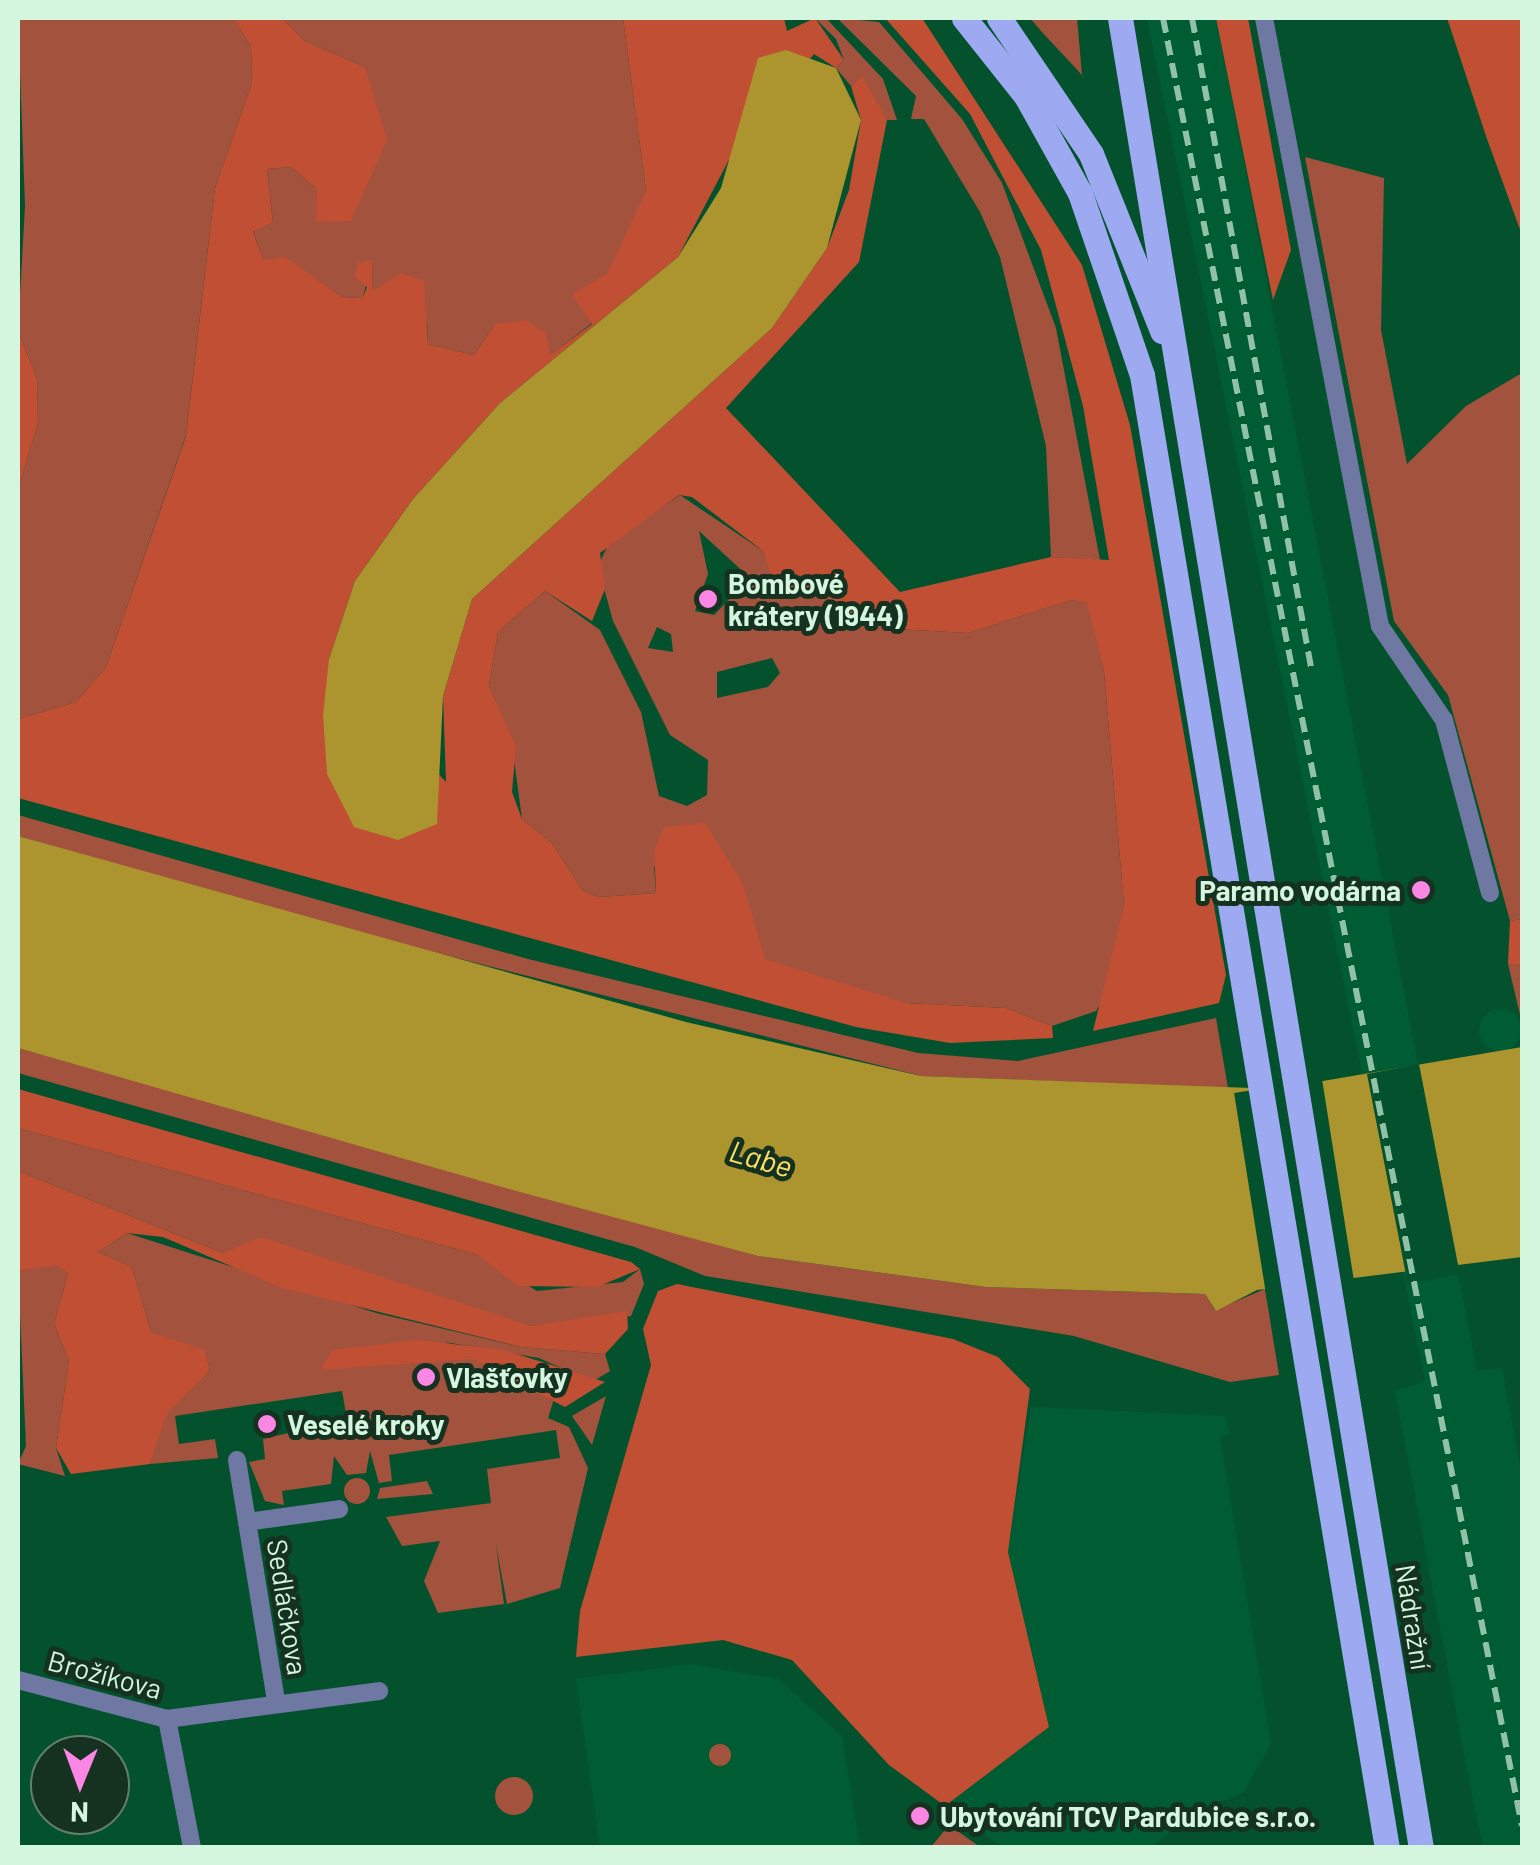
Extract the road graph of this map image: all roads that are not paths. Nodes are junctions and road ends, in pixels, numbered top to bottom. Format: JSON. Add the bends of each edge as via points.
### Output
{"nodes":[{"id":1,"x":964,"y":18,"type":"edge"},
{"id":2,"x":999,"y":18,"type":"edge"},
{"id":3,"x":1120,"y":18,"type":"edge"},
{"id":4,"x":1264,"y":18,"type":"edge"},
{"id":5,"x":1196,"y":477,"type":"junction"},
{"id":6,"x":1490,"y":893,"type":"dead end"},
{"id":7,"x":237,"y":1460,"type":"dead end"},
{"id":8,"x":339,"y":1509,"type":"dead end"},
{"id":9,"x":247,"y":1522,"type":"junction"},
{"id":10,"x":18,"y":1680,"type":"edge"},
{"id":11,"x":379,"y":1691,"type":"dead end"},
{"id":12,"x":276,"y":1701,"type":"junction"},
{"id":13,"x":168,"y":1720,"type":"junction"},
{"id":14,"x":192,"y":1848,"type":"edge"},
{"id":15,"x":1387,"y":1848,"type":"edge"},
{"id":16,"x":1421,"y":1848,"type":"edge"}],
"edges":[{"from":1,"to":15,"type":"main road","via":[[1055,145],[1131,331]]},
{"from":2,"to":5,"type":"main road","via":[[1108,188],[1154,302]]},
{"from":3,"to":5,"type":"main road"},
{"from":4,"to":6,"type":"street","via":[[1380,626],[1444,720]]},
{"from":5,"to":16,"type":"main road","name":"Nádražní"},
{"from":7,"to":9,"type":"street","name":"Sedláčkova"},
{"from":8,"to":9,"type":"street","name":"Sedláčkova"},
{"from":9,"to":12,"type":"street","name":"Sedláčkova"},
{"from":10,"to":13,"type":"street","name":"Brožíkova"},
{"from":11,"to":12,"type":"street","name":"Sedláčkova"},
{"from":12,"to":13,"type":"street","name":"Sedláčkova"},
{"from":13,"to":14,"type":"street","name":"Brožíkova"}]}
